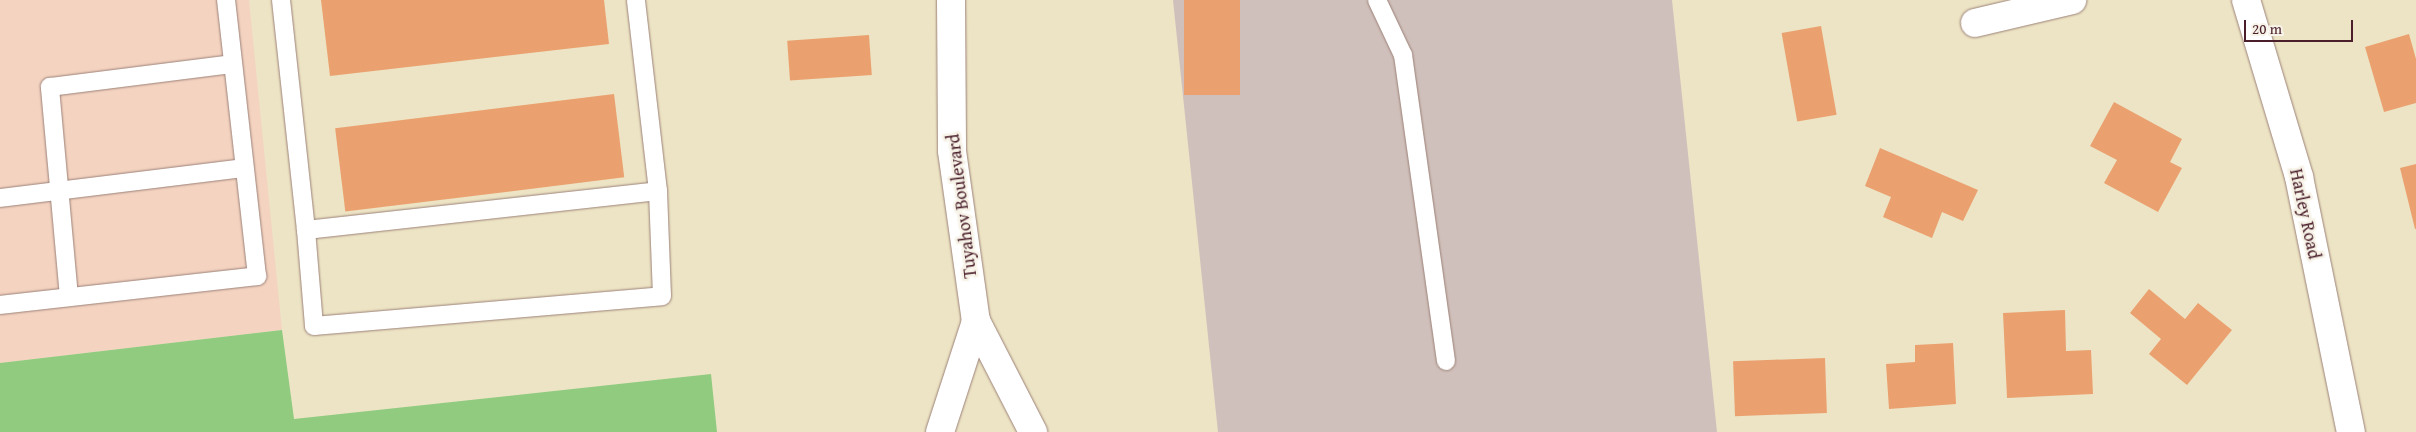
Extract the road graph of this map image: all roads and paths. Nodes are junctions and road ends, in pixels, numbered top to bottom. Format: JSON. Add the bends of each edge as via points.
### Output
{"nodes":[{"id":1,"x":226,"y":0,"type":"edge"},
{"id":2,"x":280,"y":0,"type":"edge"},
{"id":3,"x":636,"y":0,"type":"edge"},
{"id":4,"x":951,"y":0,"type":"edge"},
{"id":5,"x":1377,"y":0,"type":"edge"},
{"id":6,"x":2072,"y":0,"type":"edge"},
{"id":7,"x":2246,"y":0,"type":"edge"},
{"id":8,"x":1975,"y":22,"type":"dead end"},
{"id":9,"x":233,"y":64,"type":"junction"},
{"id":10,"x":244,"y":168,"type":"junction"},
{"id":11,"x":59,"y":192,"type":"junction"},
{"id":12,"x":658,"y":192,"type":"junction"},
{"id":13,"x":0,"y":198,"type":"edge"},
{"id":14,"x":306,"y":230,"type":"junction"},
{"id":15,"x":69,"y":297,"type":"junction"},
{"id":16,"x":0,"y":305,"type":"edge"},
{"id":17,"x":976,"y":321,"type":"junction"},
{"id":18,"x":1446,"y":361,"type":"dead end"},
{"id":19,"x":940,"y":432,"type":"edge"},
{"id":20,"x":1033,"y":432,"type":"edge"},
{"id":21,"x":2351,"y":432,"type":"edge"}],
"edges":[{"from":1,"to":9,"type":"lane"},
{"from":2,"to":14,"type":"lane"},
{"from":3,"to":12,"type":"lane"},
{"from":4,"to":17,"type":"street","name":"Tuyahov Boulevard","via":[[952,151]]},
{"from":5,"to":18,"type":"lane","via":[[1403,55]]},
{"from":6,"to":8,"type":"street"},
{"from":7,"to":21,"type":"street","name":"Harley Road","via":[[2299,177]]},
{"from":9,"to":10,"type":"lane"},
{"from":9,"to":11,"type":"lane","via":[[50,87]]},
{"from":10,"to":11,"type":"lane"},
{"from":10,"to":15,"type":"lane","via":[[257,276]]},
{"from":11,"to":13,"type":"lane"},
{"from":11,"to":15,"type":"lane"},
{"from":12,"to":14,"type":"lane"},
{"from":12,"to":14,"type":"lane","via":[[662,296],[314,326]]},
{"from":15,"to":16,"type":"lane"},
{"from":17,"to":19,"type":"street","name":"Tuyahov Boulevard"},
{"from":17,"to":20,"type":"street","name":"Tuyahov Boulevard"}]}
